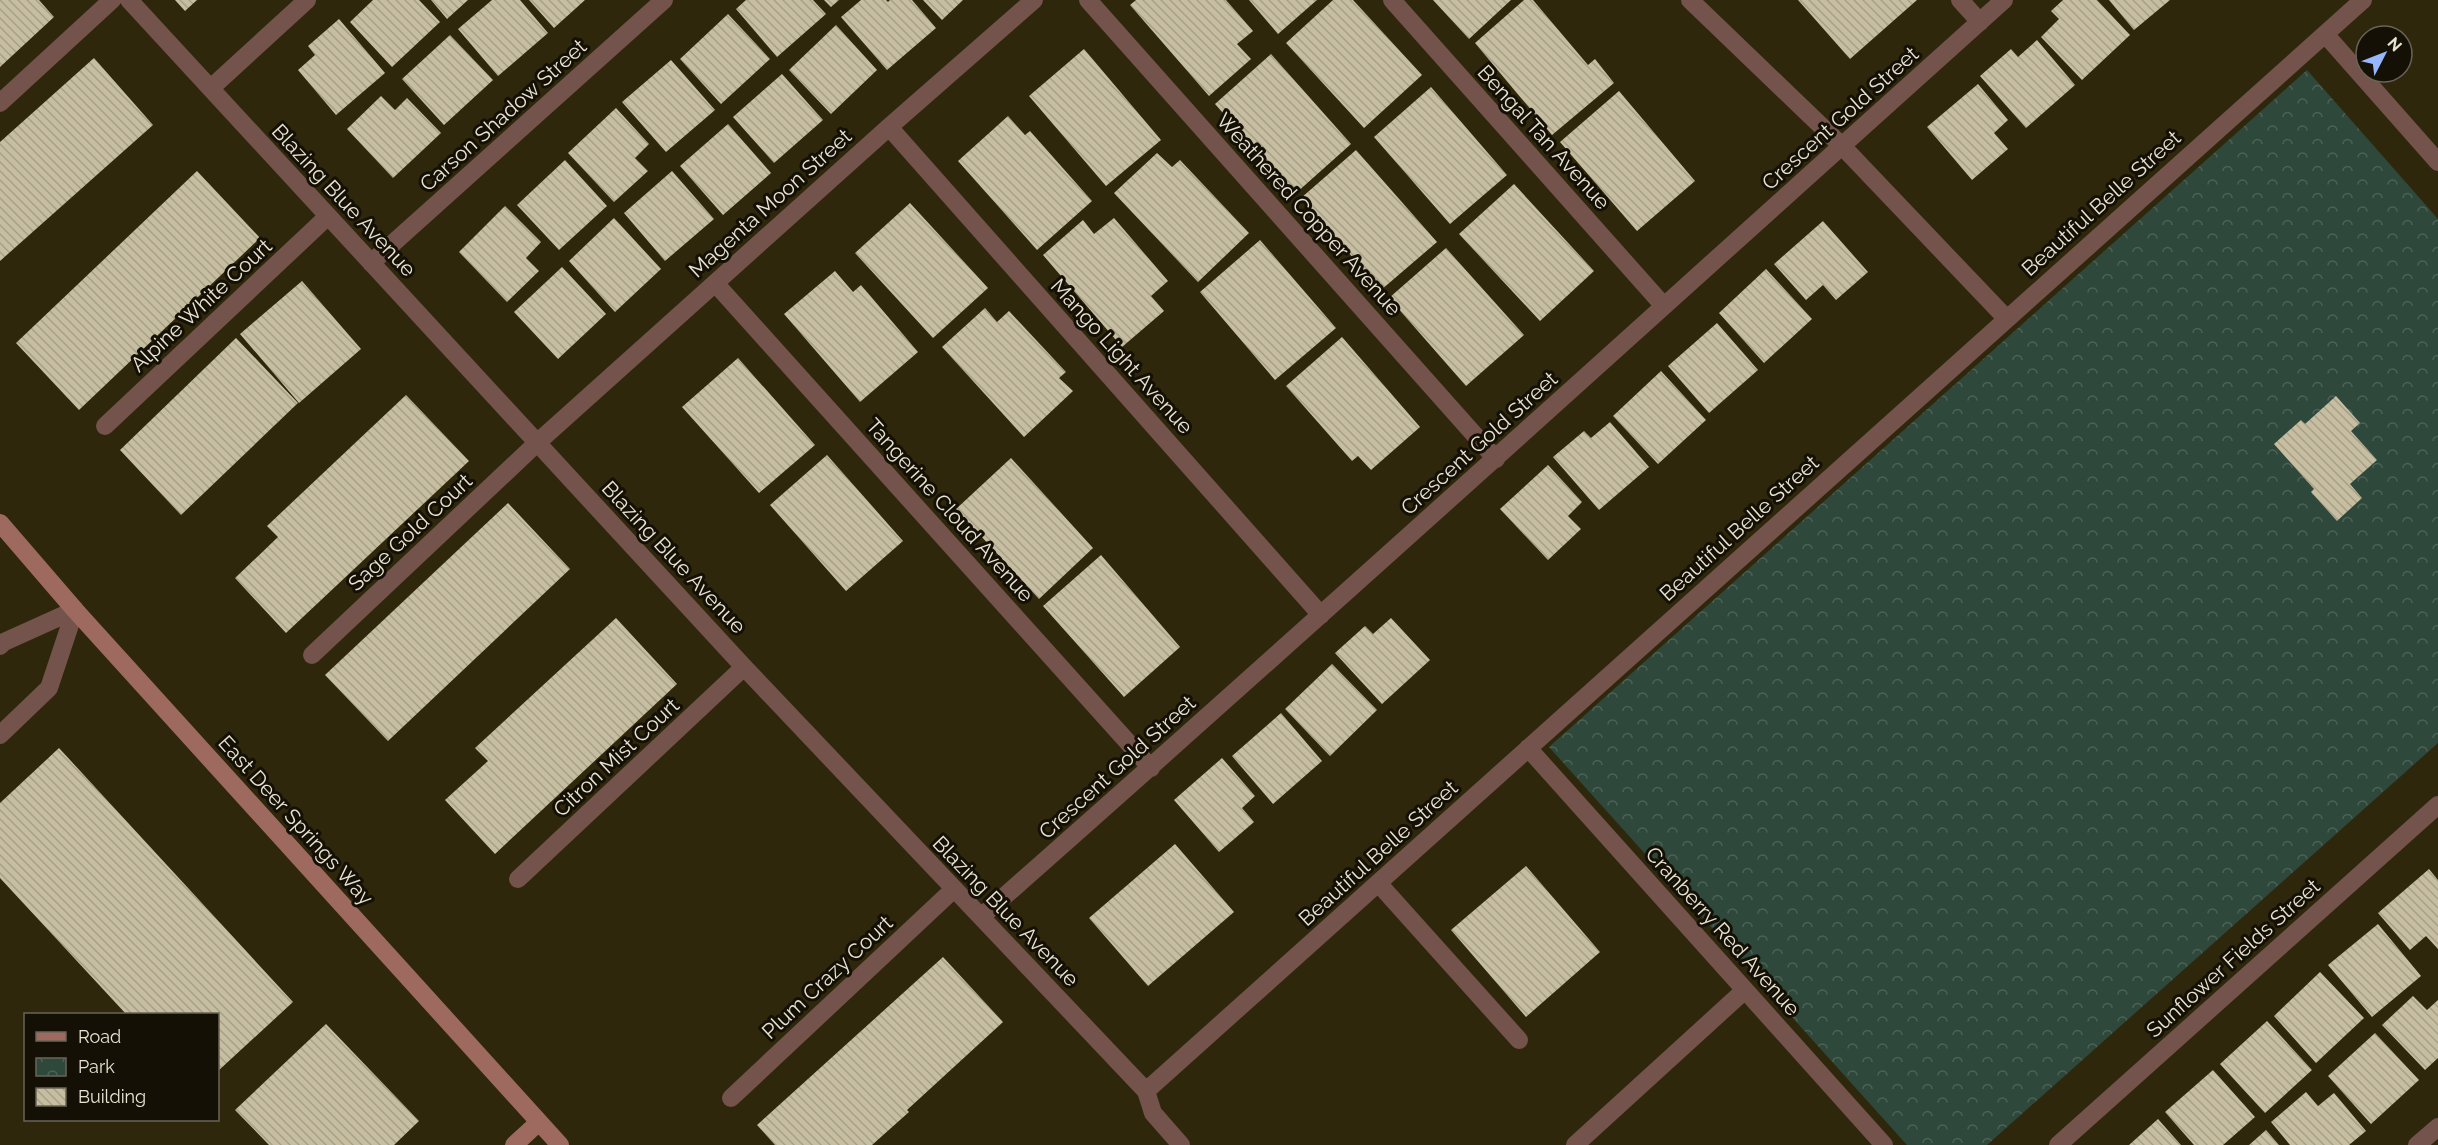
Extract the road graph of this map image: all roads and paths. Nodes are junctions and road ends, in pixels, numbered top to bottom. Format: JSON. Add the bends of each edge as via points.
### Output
{"nodes":[{"id":1,"x":112,"y":0,"type":"edge"},
{"id":2,"x":129,"y":0,"type":"edge"},
{"id":3,"x":307,"y":0,"type":"edge"},
{"id":4,"x":664,"y":0,"type":"edge"},
{"id":5,"x":1034,"y":0,"type":"edge"},
{"id":6,"x":1088,"y":0,"type":"edge"},
{"id":7,"x":1392,"y":0,"type":"edge"},
{"id":8,"x":1690,"y":0,"type":"edge"},
{"id":9,"x":1960,"y":0,"type":"edge"},
{"id":10,"x":2004,"y":0,"type":"edge"},
{"id":11,"x":2363,"y":0,"type":"edge"},
{"id":12,"x":1980,"y":22,"type":"junction"},
{"id":13,"x":2325,"y":34,"type":"junction"},
{"id":14,"x":211,"y":88,"type":"junction"},
{"id":15,"x":0,"y":103,"type":"edge"},
{"id":16,"x":889,"y":127,"type":"junction"},
{"id":17,"x":1843,"y":147,"type":"junction"},
{"id":18,"x":2438,"y":162,"type":"edge"},
{"id":19,"x":327,"y":217,"type":"junction"},
{"id":20,"x":371,"y":263,"type":"junction"},
{"id":21,"x":715,"y":283,"type":"junction"},
{"id":22,"x":1663,"y":305,"type":"junction"},
{"id":23,"x":2006,"y":318,"type":"junction"},
{"id":24,"x":105,"y":426,"type":"dead end"},
{"id":25,"x":538,"y":442,"type":"junction"},
{"id":26,"x":1496,"y":459,"type":"junction"},
{"id":27,"x":0,"y":523,"type":"edge"},
{"id":28,"x":75,"y":610,"type":"junction"},
{"id":29,"x":1321,"y":615,"type":"junction"},
{"id":30,"x":0,"y":646,"type":"edge"},
{"id":31,"x":312,"y":655,"type":"dead end"},
{"id":32,"x":744,"y":667,"type":"junction"},
{"id":33,"x":0,"y":735,"type":"edge"},
{"id":34,"x":1528,"y":748,"type":"junction"},
{"id":35,"x":1151,"y":768,"type":"junction"},
{"id":36,"x":2438,"y":805,"type":"edge"},
{"id":37,"x":518,"y":879,"type":"dead end"},
{"id":38,"x":1379,"y":884,"type":"junction"},
{"id":39,"x":954,"y":889,"type":"junction"},
{"id":40,"x":981,"y":917,"type":"junction"},
{"id":41,"x":1745,"y":990,"type":"junction"},
{"id":42,"x":1519,"y":1040,"type":"dead end"},
{"id":43,"x":1146,"y":1090,"type":"junction"},
{"id":44,"x":731,"y":1098,"type":"dead end"},
{"id":45,"x":539,"y":1122,"type":"junction"},
{"id":46,"x":2438,"y":1126,"type":"edge"},
{"id":47,"x":514,"y":1145,"type":"edge"},
{"id":48,"x":560,"y":1145,"type":"edge"},
{"id":49,"x":1181,"y":1145,"type":"edge"},
{"id":50,"x":1575,"y":1145,"type":"edge"},
{"id":51,"x":1884,"y":1145,"type":"edge"},
{"id":52,"x":2058,"y":1145,"type":"edge"},
{"id":53,"x":2417,"y":1145,"type":"edge"}],
"edges":[{"from":1,"to":15,"type":"street"},
{"from":2,"to":14,"type":"street","name":"Blazing Blue Avenue"},
{"from":3,"to":14,"type":"street"},
{"from":4,"to":20,"type":"street","name":"Carson Shadow Street"},
{"from":5,"to":16,"type":"street","name":"Magenta Moon Street"},
{"from":6,"to":26,"type":"street","name":"Weathered Copper Avenue"},
{"from":7,"to":22,"type":"street","name":"Bengal Tan Avenue"},
{"from":8,"to":17,"type":"street"},
{"from":9,"to":12,"type":"street"},
{"from":10,"to":12,"type":"street","name":"Crescent Gold Street"},
{"from":11,"to":13,"type":"street","name":"Beautiful Belle Street"},
{"from":12,"to":17,"type":"street","name":"Crescent Gold Street"},
{"from":13,"to":18,"type":"street"},
{"from":13,"to":23,"type":"street","name":"Beautiful Belle Street"},
{"from":14,"to":19,"type":"street","name":"Blazing Blue Avenue"},
{"from":16,"to":21,"type":"street","name":"Magenta Moon Street"},
{"from":16,"to":29,"type":"street","name":"Mango Light Avenue"},
{"from":17,"to":22,"type":"street","name":"Crescent Gold Street"},
{"from":17,"to":23,"type":"street"},
{"from":19,"to":20,"type":"street","name":"Blazing Blue Avenue"},
{"from":19,"to":24,"type":"street","name":"Alpine White Court"},
{"from":20,"to":25,"type":"street","name":"Blazing Blue Avenue"},
{"from":21,"to":25,"type":"street","name":"Magenta Moon Street"},
{"from":21,"to":35,"type":"street","name":"Tangerine Cloud Avenue"},
{"from":22,"to":26,"type":"street","name":"Crescent Gold Street"},
{"from":23,"to":34,"type":"street","name":"Beautiful Belle Street"},
{"from":25,"to":31,"type":"street","name":"Sage Gold Court"},
{"from":25,"to":32,"type":"street","name":"Blazing Blue Avenue"},
{"from":26,"to":29,"type":"street","name":"Crescent Gold Street"},
{"from":27,"to":28,"type":"street","name":"East Deer Springs Way"},
{"from":28,"to":30,"type":"street"},
{"from":28,"to":33,"type":"street","via":[[49,688]]},
{"from":28,"to":45,"type":"street","name":"East Deer Springs Way"},
{"from":29,"to":35,"type":"street","name":"Crescent Gold Street"},
{"from":32,"to":37,"type":"street","name":"Citron Mist Court"},
{"from":32,"to":39,"type":"street","name":"Blazing Blue Avenue"},
{"from":34,"to":38,"type":"street","name":"Beautiful Belle Street"},
{"from":34,"to":41,"type":"street","name":"Cranberry Red Avenue"},
{"from":35,"to":40,"type":"street","name":"Crescent Gold Street"},
{"from":36,"to":52,"type":"street","name":"Sunflower Fields Street"},
{"from":38,"to":42,"type":"street"},
{"from":38,"to":43,"type":"street","name":"Beautiful Belle Street"},
{"from":39,"to":40,"type":"street","name":"Blazing Blue Avenue"},
{"from":39,"to":44,"type":"street","name":"Plum Crazy Court"},
{"from":40,"to":43,"type":"street","name":"Blazing Blue Avenue"},
{"from":41,"to":50,"type":"street"},
{"from":41,"to":51,"type":"street","name":"Cranberry Red Avenue"},
{"from":43,"to":49,"type":"street","name":"Blazing Blue Avenue","via":[[1153,1113]]},
{"from":45,"to":47,"type":"street"},
{"from":45,"to":48,"type":"street","name":"East Deer Springs Way"},
{"from":46,"to":53,"type":"street"}]}
